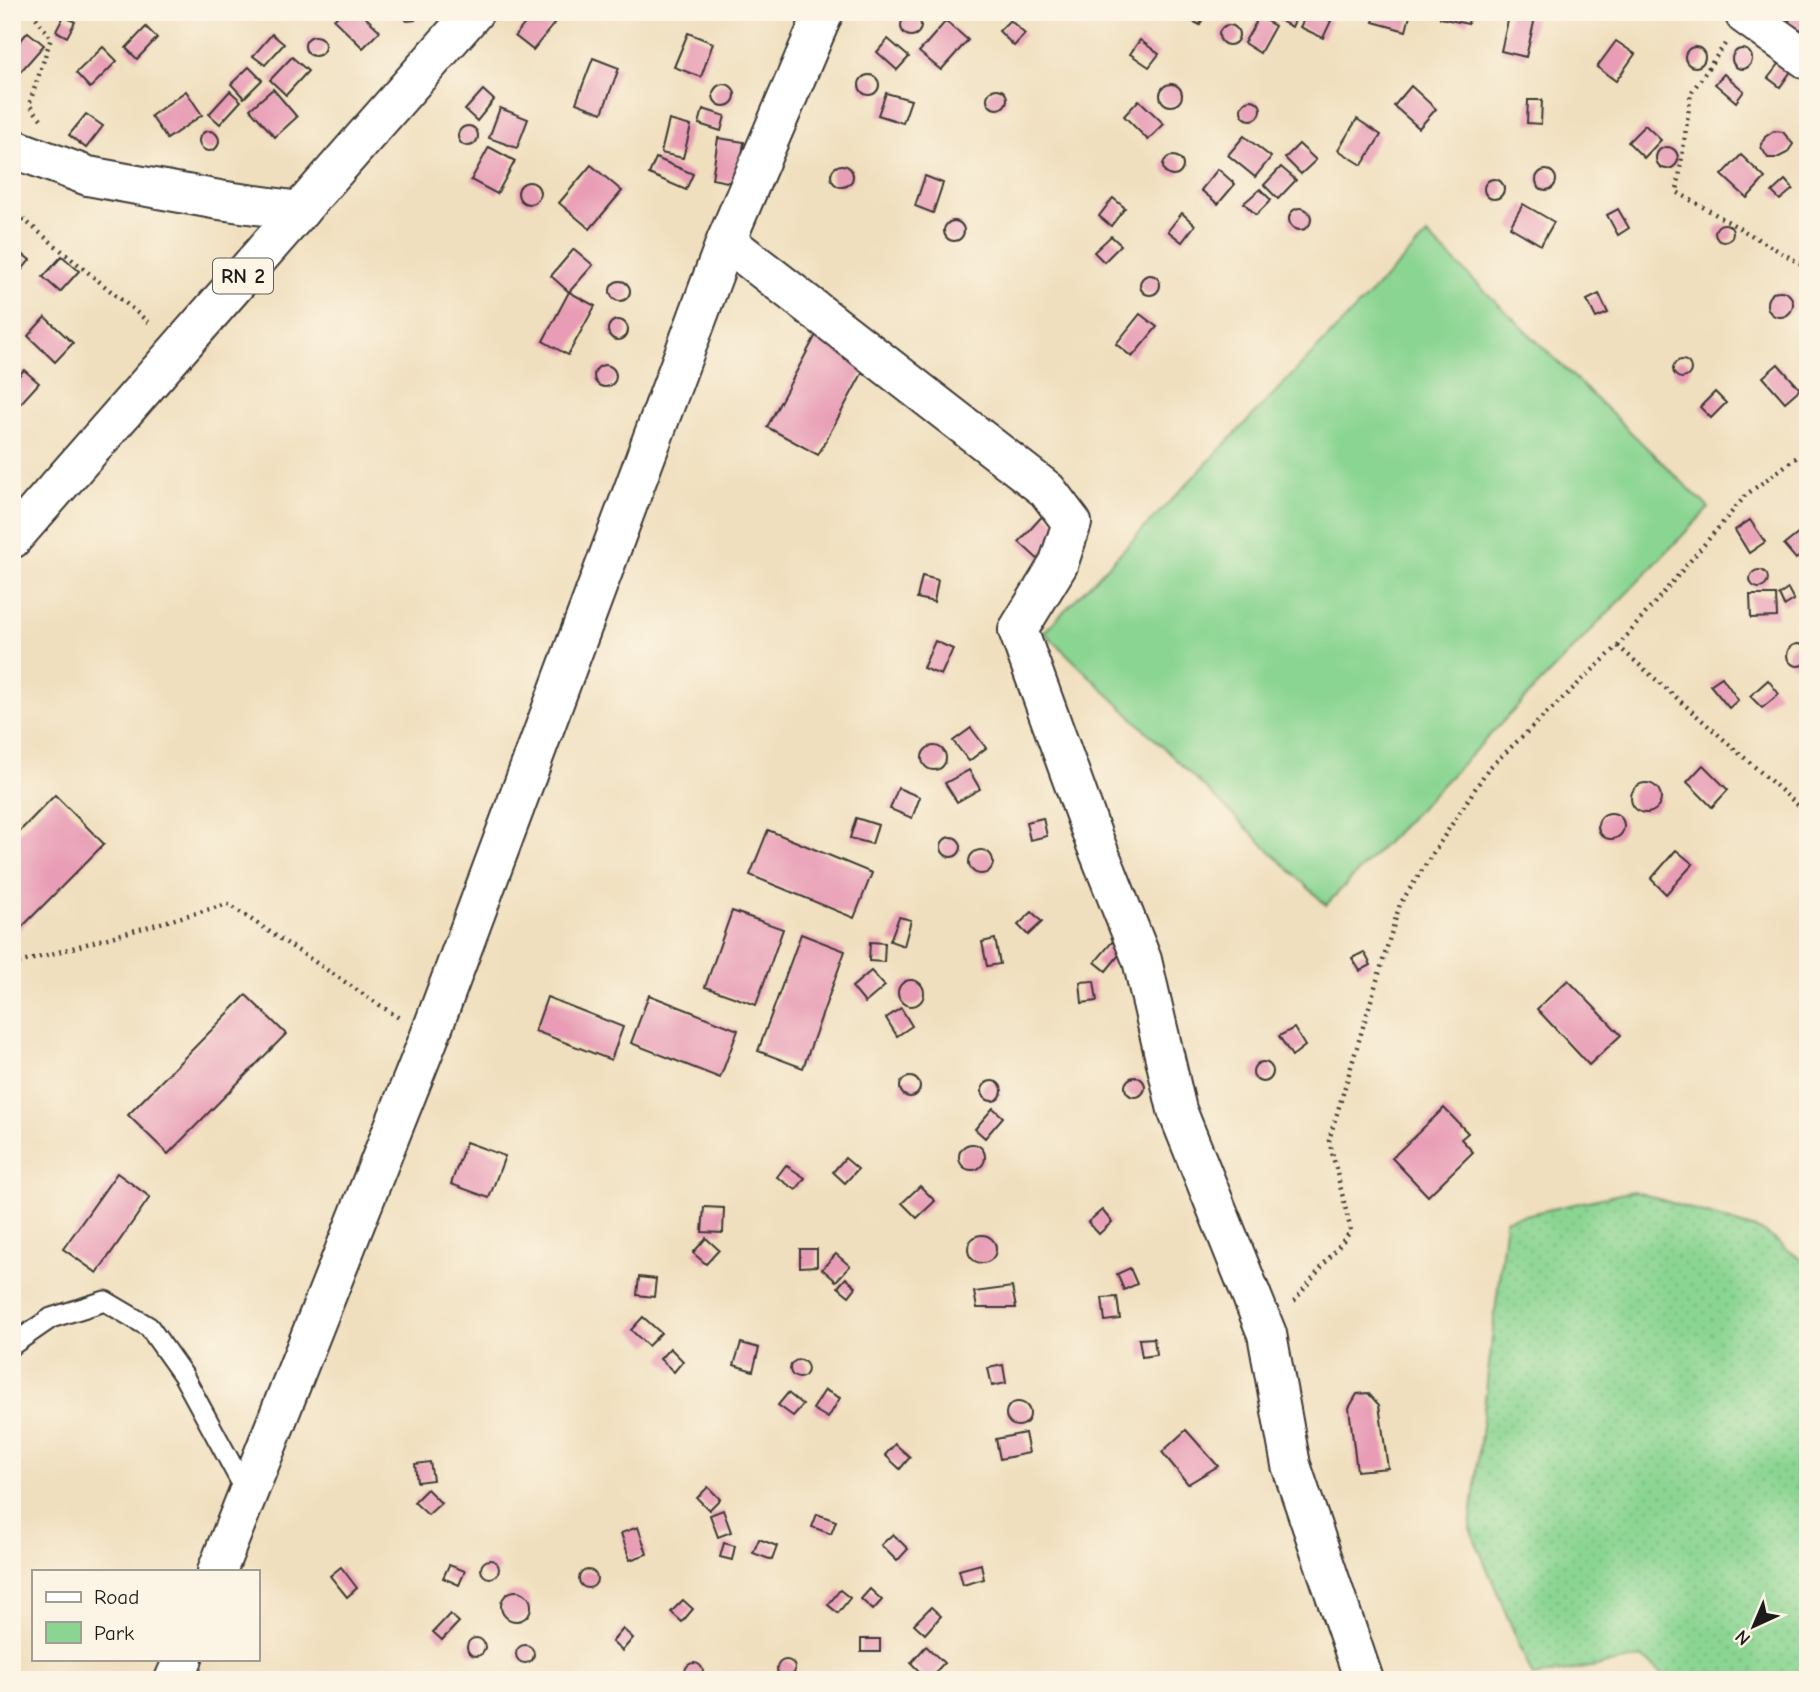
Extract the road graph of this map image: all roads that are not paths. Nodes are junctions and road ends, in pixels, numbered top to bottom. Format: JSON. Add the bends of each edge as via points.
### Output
{"nodes":[{"id":1,"x":474,"y":12,"type":"edge"},
{"id":2,"x":824,"y":12,"type":"edge"},
{"id":3,"x":1742,"y":13,"type":"edge"},
{"id":4,"x":1808,"y":61,"type":"edge"},
{"id":5,"x":12,"y":148,"type":"edge"},
{"id":6,"x":300,"y":211,"type":"junction"},
{"id":7,"x":726,"y":241,"type":"junction"},
{"id":8,"x":12,"y":540,"type":"edge"},
{"id":9,"x":12,"y":1345,"type":"edge"},
{"id":10,"x":248,"y":1494,"type":"junction"},
{"id":11,"x":217,"y":1570,"type":"edge"},
{"id":12,"x":183,"y":1660,"type":"edge"},
{"id":13,"x":174,"y":1680,"type":"edge"},
{"id":14,"x":1364,"y":1680,"type":"edge"}],
"edges":[{"from":1,"to":6,"type":"street","number":"RN 2"},
{"from":2,"to":7,"type":"street"},
{"from":3,"to":4,"type":"street"},
{"from":5,"to":6,"type":"street","via":[[88,176]]},
{"from":6,"to":8,"type":"street","number":"RN 2"},
{"from":7,"to":10,"type":"street","via":[[429,1038]]},
{"from":7,"to":14,"type":"street","via":[[1047,490],[1072,523],[1058,565],[1018,630],[1142,960],[1178,1110],[1267,1334],[1291,1465]]},
{"from":9,"to":10,"type":"lane","via":[[51,1318],[105,1300],[149,1327],[183,1375]]},
{"from":10,"to":11,"type":"street"},
{"from":12,"to":13,"type":"street"}]}
